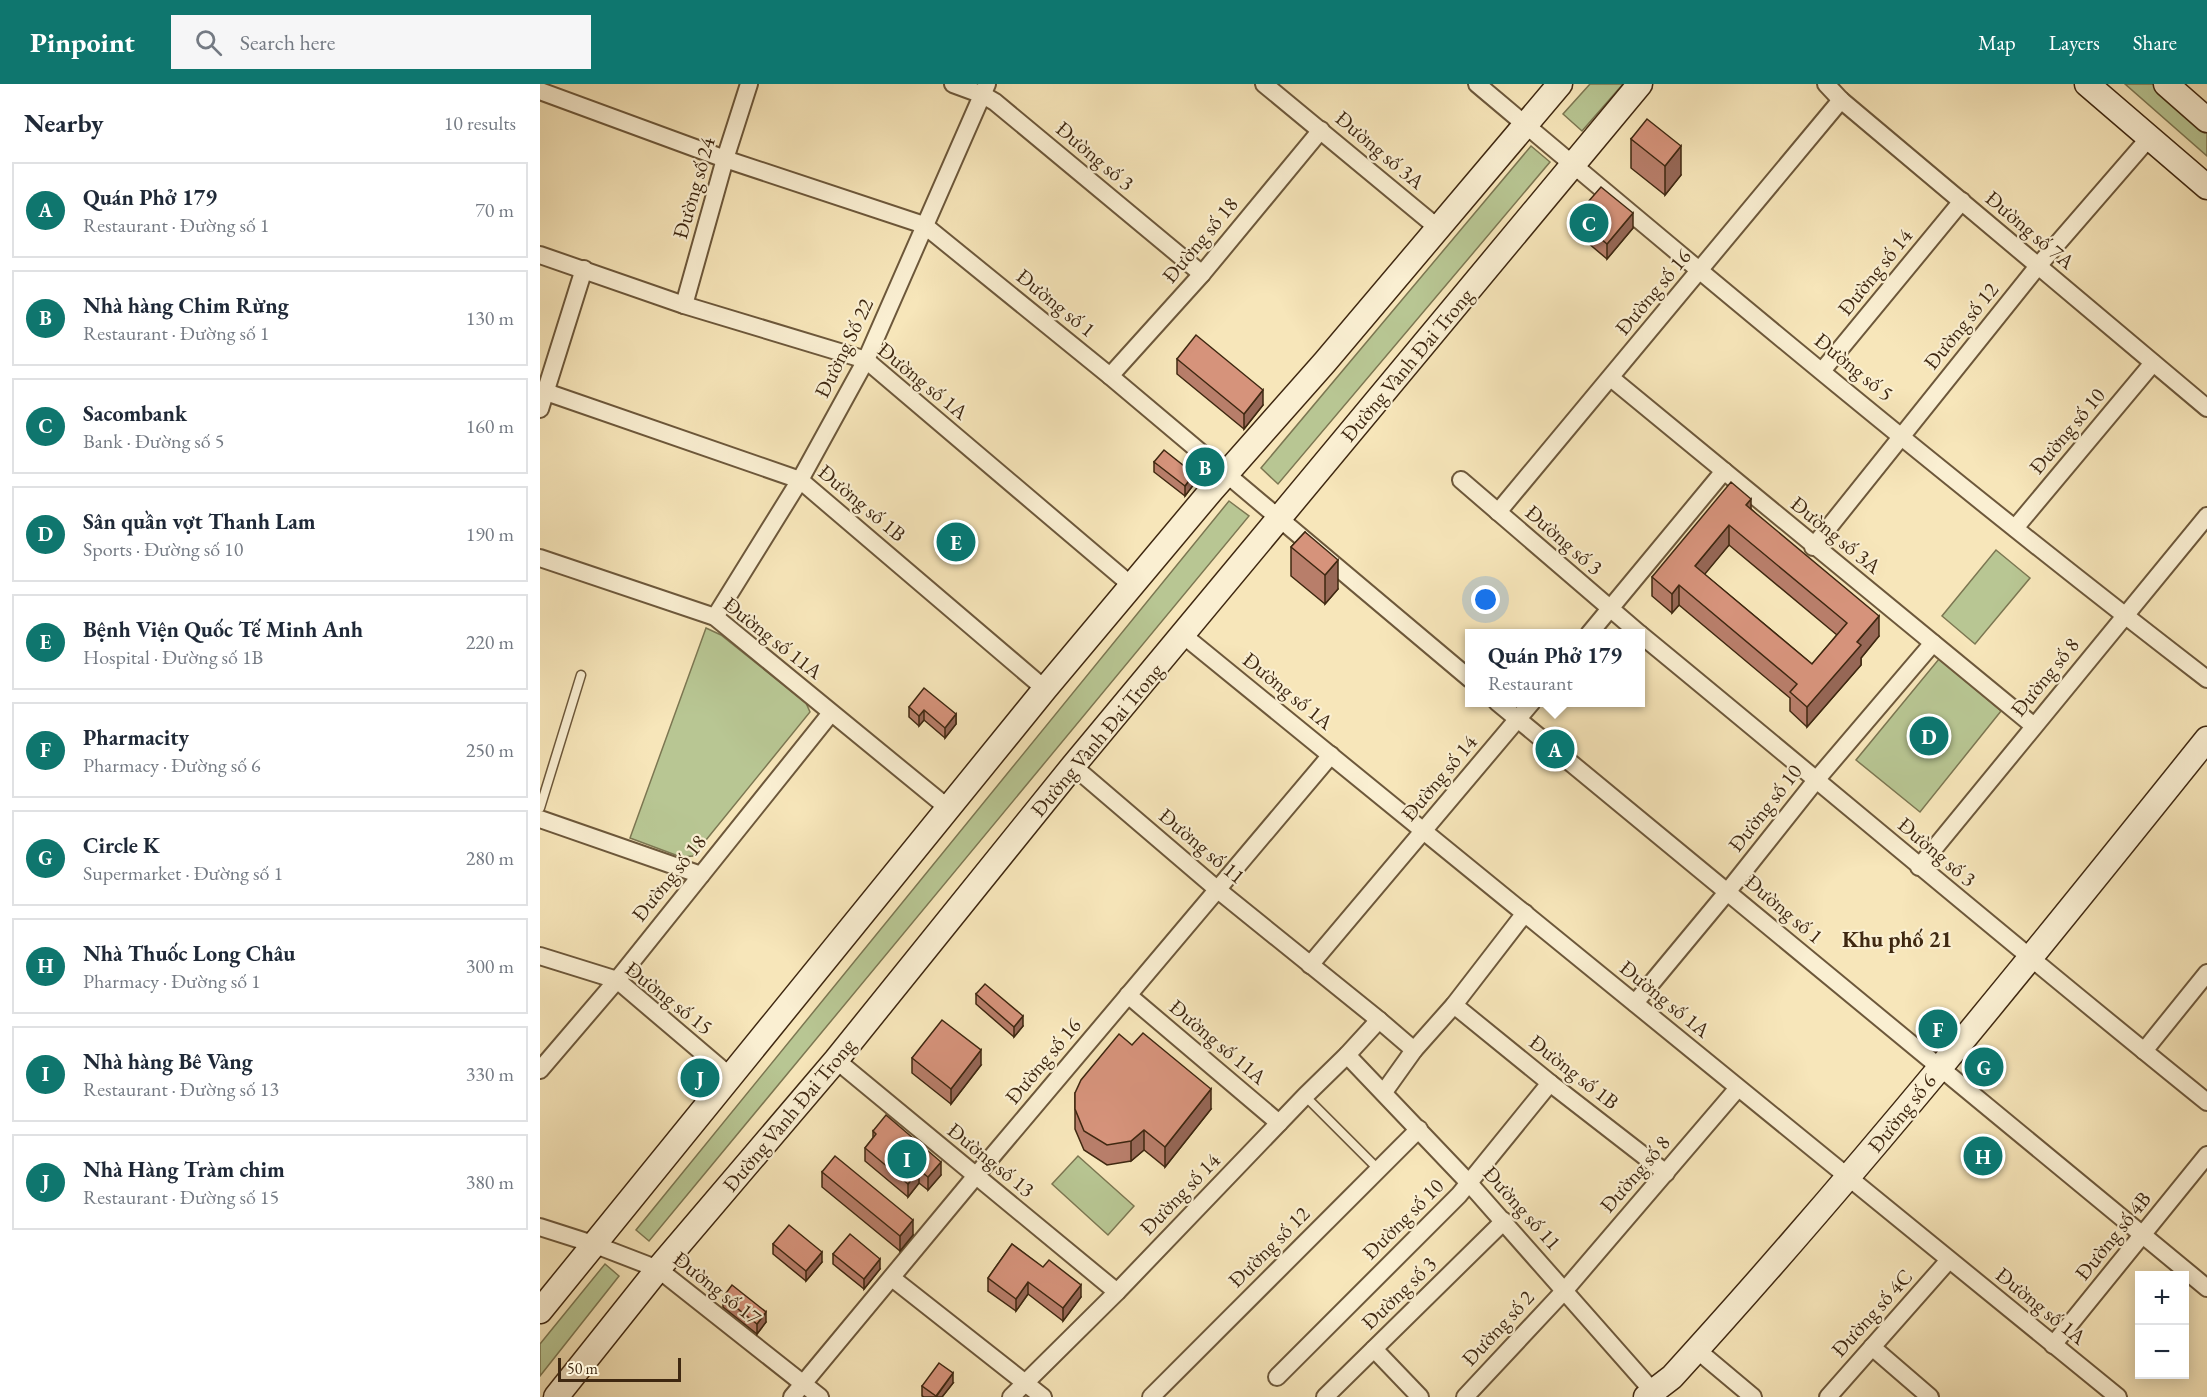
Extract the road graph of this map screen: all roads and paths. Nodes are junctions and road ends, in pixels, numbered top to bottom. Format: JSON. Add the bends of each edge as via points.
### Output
{"nodes":[{"id":1,"x":749,"y":84,"type":"edge"},
{"id":2,"x":953,"y":84,"type":"edge"},
{"id":3,"x":1264,"y":84,"type":"edge"},
{"id":4,"x":1477,"y":84,"type":"edge"},
{"id":5,"x":1560,"y":84,"type":"edge"},
{"id":6,"x":1640,"y":84,"type":"edge"},
{"id":7,"x":1826,"y":84,"type":"edge"},
{"id":8,"x":2087,"y":84,"type":"edge"},
{"id":9,"x":2166,"y":84,"type":"edge"},
{"id":10,"x":985,"y":89,"type":"edge"},
{"id":11,"x":540,"y":91,"type":"edge"},
{"id":12,"x":1841,"y":100,"type":"junction"},
{"id":13,"x":2207,"y":120,"type":"edge"},
{"id":14,"x":1526,"y":125,"type":"junction"},
{"id":15,"x":1321,"y":130,"type":"junction"},
{"id":16,"x":2149,"y":138,"type":"junction"},
{"id":17,"x":725,"y":159,"type":"junction"},
{"id":18,"x":1573,"y":166,"type":"junction"},
{"id":19,"x":2207,"y":188,"type":"edge"},
{"id":20,"x":1962,"y":201,"type":"junction"},
{"id":21,"x":924,"y":225,"type":"junction"},
{"id":22,"x":1438,"y":228,"type":"junction"},
{"id":23,"x":540,"y":255,"type":"edge"},
{"id":24,"x":2038,"y":266,"type":"junction"},
{"id":25,"x":584,"y":269,"type":"junction"},
{"id":26,"x":1700,"y":270,"type":"junction"},
{"id":27,"x":1202,"y":274,"type":"junction"},
{"id":28,"x":684,"y":305,"type":"junction"},
{"id":29,"x":866,"y":360,"type":"junction"},
{"id":30,"x":2153,"y":363,"type":"junction"},
{"id":31,"x":1822,"y":371,"type":"junction"},
{"id":32,"x":1110,"y":376,"type":"junction"},
{"id":33,"x":1611,"y":378,"type":"junction"},
{"id":34,"x":546,"y":392,"type":"junction"},
{"id":35,"x":2207,"y":408,"type":"edge"},
{"id":36,"x":540,"y":409,"type":"edge"},
{"id":37,"x":1902,"y":436,"type":"junction"},
{"id":38,"x":1724,"y":471,"type":"junction"},
{"id":39,"x":1225,"y":475,"type":"junction"},
{"id":40,"x":800,"y":480,"type":"junction"},
{"id":41,"x":1461,"y":480,"type":"dead end"},
{"id":42,"x":1498,"y":512,"type":"junction"},
{"id":43,"x":2207,"y":516,"type":"edge"},
{"id":44,"x":1278,"y":519,"type":"junction"},
{"id":45,"x":2015,"y":528,"type":"junction"},
{"id":46,"x":1813,"y":547,"type":"junction"},
{"id":47,"x":540,"y":558,"type":"edge"},
{"id":48,"x":1131,"y":585,"type":"junction"},
{"id":49,"x":1609,"y":609,"type":"junction"},
{"id":50,"x":2124,"y":615,"type":"junction"},
{"id":51,"x":715,"y":617,"type":"junction"},
{"id":52,"x":1592,"y":629,"type":"edge"},
{"id":53,"x":1634,"y":629,"type":"edge"},
{"id":54,"x":1183,"y":635,"type":"junction"},
{"id":55,"x":1645,"y":638,"type":"edge"},
{"id":56,"x":1932,"y":643,"type":"junction"},
{"id":57,"x":581,"y":675,"type":"dead end"},
{"id":58,"x":1465,"y":675,"type":"edge"},
{"id":59,"x":2207,"y":679,"type":"edge"},
{"id":60,"x":1045,"y":689,"type":"junction"},
{"id":61,"x":1503,"y":707,"type":"edge"},
{"id":62,"x":1528,"y":707,"type":"edge"},
{"id":63,"x":831,"y":713,"type":"junction"},
{"id":64,"x":1518,"y":720,"type":"junction"},
{"id":65,"x":2034,"y":726,"type":"junction"},
{"id":66,"x":2207,"y":739,"type":"edge"},
{"id":67,"x":1331,"y":755,"type":"junction"},
{"id":68,"x":1073,"y":766,"type":"junction"},
{"id":69,"x":1816,"y":779,"type":"junction"},
{"id":70,"x":540,"y":808,"type":"edge"},
{"id":71,"x":948,"y":808,"type":"junction"},
{"id":72,"x":540,"y":819,"type":"edge"},
{"id":73,"x":1425,"y":831,"type":"junction"},
{"id":74,"x":1919,"y":867,"type":"junction"},
{"id":75,"x":701,"y":875,"type":"junction"},
{"id":76,"x":1218,"y":891,"type":"junction"},
{"id":77,"x":1728,"y":891,"type":"junction"},
{"id":78,"x":1525,"y":913,"type":"junction"},
{"id":79,"x":540,"y":956,"type":"edge"},
{"id":80,"x":2031,"y":958,"type":"junction"},
{"id":81,"x":1310,"y":964,"type":"junction"},
{"id":82,"x":2207,"y":973,"type":"edge"},
{"id":83,"x":616,"y":980,"type":"junction"},
{"id":84,"x":1128,"y":996,"type":"junction"},
{"id":85,"x":1635,"y":1003,"type":"junction"},
{"id":86,"x":1454,"y":1005,"type":"junction"},
{"id":87,"x":1379,"y":1020,"type":"junction"},
{"id":88,"x":1414,"y":1050,"type":"junction"},
{"id":89,"x":2144,"y":1051,"type":"junction"},
{"id":90,"x":1347,"y":1055,"type":"junction"},
{"id":91,"x":836,"y":1060,"type":"junction"},
{"id":92,"x":1940,"y":1066,"type":"junction"},
{"id":93,"x":540,"y":1070,"type":"edge"},
{"id":94,"x":730,"y":1076,"type":"junction"},
{"id":95,"x":1550,"y":1083,"type":"junction"},
{"id":96,"x":1738,"y":1088,"type":"junction"},
{"id":97,"x":1384,"y":1092,"type":"junction"},
{"id":98,"x":1305,"y":1096,"type":"junction"},
{"id":99,"x":2207,"y":1102,"type":"edge"},
{"id":100,"x":1279,"y":1123,"type":"junction"},
{"id":101,"x":1419,"y":1129,"type":"junction"},
{"id":102,"x":2207,"y":1155,"type":"edge"},
{"id":103,"x":1379,"y":1170,"type":"junction"},
{"id":104,"x":1666,"y":1173,"type":"junction"},
{"id":105,"x":975,"y":1177,"type":"junction"},
{"id":106,"x":1849,"y":1178,"type":"junction"},
{"id":107,"x":1469,"y":1183,"type":"junction"},
{"id":108,"x":1504,"y":1221,"type":"junction"},
{"id":109,"x":540,"y":1227,"type":"edge"},
{"id":110,"x":2142,"y":1235,"type":"junction"},
{"id":111,"x":593,"y":1244,"type":"junction"},
{"id":112,"x":1949,"y":1260,"type":"junction"},
{"id":113,"x":658,"y":1269,"type":"junction"},
{"id":114,"x":892,"y":1278,"type":"junction"},
{"id":115,"x":2207,"y":1288,"type":"edge"},
{"id":116,"x":1565,"y":1290,"type":"junction"},
{"id":117,"x":1118,"y":1292,"type":"junction"},
{"id":118,"x":540,"y":1311,"type":"edge"},
{"id":119,"x":2053,"y":1345,"type":"junction"},
{"id":120,"x":1872,"y":1347,"type":"junction"},
{"id":121,"x":1374,"y":1349,"type":"junction"},
{"id":122,"x":1697,"y":1350,"type":"junction"},
{"id":123,"x":1277,"y":1377,"type":"dead end"},
{"id":124,"x":1026,"y":1383,"type":"junction"},
{"id":125,"x":798,"y":1390,"type":"edge"},
{"id":126,"x":1653,"y":1395,"type":"edge"},
{"id":127,"x":556,"y":1397,"type":"edge"},
{"id":128,"x":820,"y":1397,"type":"edge"},
{"id":129,"x":1011,"y":1397,"type":"edge"},
{"id":130,"x":1043,"y":1397,"type":"edge"},
{"id":131,"x":1151,"y":1397,"type":"edge"},
{"id":132,"x":1324,"y":1397,"type":"edge"},
{"id":133,"x":1420,"y":1397,"type":"edge"},
{"id":134,"x":1465,"y":1397,"type":"edge"},
{"id":135,"x":1753,"y":1397,"type":"edge"},
{"id":136,"x":1828,"y":1397,"type":"edge"},
{"id":137,"x":1930,"y":1397,"type":"edge"},
{"id":138,"x":2118,"y":1397,"type":"edge"}],
"edges":[{"from":1,"to":17,"type":"street","name":"Đường số 24"},
{"from":2,"to":10,"type":"street","name":"Đường số 3"},
{"from":3,"to":15,"type":"street","name":"Đường số 3A"},
{"from":4,"to":14,"type":"street","name":"Đường số 5"},
{"from":5,"to":14,"type":"street"},
{"from":6,"to":18,"type":"street","name":"Đường Vành Đai Trong"},
{"from":7,"to":12,"type":"street","name":"Đường số 7A"},
{"from":8,"to":16,"type":"street"},
{"from":9,"to":13,"type":"street"},
{"from":10,"to":21,"type":"street","name":"Đường Số 22"},
{"from":10,"to":27,"type":"street","name":"Đường số 3","via":[[995,102]]},
{"from":11,"to":17,"type":"street","name":"Đường số 1"},
{"from":12,"to":20,"type":"street","name":"Đường số 7A"},
{"from":12,"to":26,"type":"street","name":"Đường số 16"},
{"from":14,"to":18,"type":"street","name":"Đường số 5"},
{"from":14,"to":22,"type":"street"},
{"from":15,"to":22,"type":"street","name":"Đường số 3A"},
{"from":15,"to":27,"type":"street","name":"Đường số 18"},
{"from":16,"to":19,"type":"street"},
{"from":16,"to":24,"type":"street","name":"Đường số 12"},
{"from":17,"to":21,"type":"street","name":"Đường số 1"},
{"from":17,"to":28,"type":"street","name":"Đường số 24"},
{"from":18,"to":26,"type":"street","name":"Đường số 5"},
{"from":18,"to":44,"type":"street","name":"Đường Vành Đai Trong"},
{"from":20,"to":24,"type":"street","name":"Đường số 7A"},
{"from":20,"to":31,"type":"street","name":"Đường số 14"},
{"from":21,"to":29,"type":"street","name":"Đường Số 22"},
{"from":21,"to":32,"type":"street","name":"Đường số 1"},
{"from":22,"to":39,"type":"street"},
{"from":23,"to":25,"type":"street","name":"Đường số 1A"},
{"from":24,"to":30,"type":"street","name":"Đường số 7A"},
{"from":24,"to":37,"type":"street","name":"Đường số 12"},
{"from":25,"to":28,"type":"street","name":"Đường số 1A"},
{"from":25,"to":34,"type":"street"},
{"from":26,"to":31,"type":"street","name":"Đường số 5"},
{"from":26,"to":33,"type":"street","name":"Đường số 16"},
{"from":27,"to":32,"type":"street","name":"Đường số 18"},
{"from":28,"to":29,"type":"street","name":"Đường số 1A"},
{"from":29,"to":40,"type":"street","name":"Đường Số 22"},
{"from":29,"to":48,"type":"street","name":"Đường số 1A"},
{"from":30,"to":35,"type":"street","name":"Đường số 7A"},
{"from":30,"to":45,"type":"street","name":"Đường số 10"},
{"from":31,"to":37,"type":"street","name":"Đường số 5"},
{"from":32,"to":39,"type":"street","name":"Đường số 1"},
{"from":33,"to":38,"type":"street","name":"Đường số 3A"},
{"from":33,"to":42,"type":"street","name":"Đường số 16"},
{"from":34,"to":36,"type":"street"},
{"from":34,"to":40,"type":"street","name":"Đường số 1B"},
{"from":37,"to":45,"type":"street","name":"Đường số 5"},
{"from":37,"to":46,"type":"street","name":"Đường số 12"},
{"from":38,"to":46,"type":"street","name":"Đường số 3A"},
{"from":38,"to":49,"type":"street"},
{"from":39,"to":44,"type":"street","name":"Đường số 1"},
{"from":39,"to":48,"type":"street"},
{"from":40,"to":51,"type":"street","name":"Đường Số 22"},
{"from":40,"to":60,"type":"street","name":"Đường số 1B"},
{"from":41,"to":42,"type":"street","name":"Đường số 3"},
{"from":42,"to":49,"type":"street","name":"Đường số 3"},
{"from":43,"to":50,"type":"street","name":"Đường số 8"},
{"from":44,"to":54,"type":"street","name":"Đường Vành Đai Trong"},
{"from":44,"to":58,"type":"street","name":"Đường số 1"},
{"from":45,"to":50,"type":"street","name":"Đường số 5"},
{"from":46,"to":56,"type":"street","name":"Đường số 3A"},
{"from":47,"to":51,"type":"street","name":"Đường số 11A"},
{"from":48,"to":60,"type":"street"},
{"from":49,"to":52,"type":"street"},
{"from":49,"to":53,"type":"street","name":"Đường số 3"},
{"from":50,"to":59,"type":"street","name":"Đường số 5"},
{"from":50,"to":65,"type":"street","name":"Đường số 8"},
{"from":51,"to":63,"type":"street","name":"Đường số 11A"},
{"from":54,"to":67,"type":"street","name":"Đường số 1A"},
{"from":54,"to":68,"type":"street","name":"Đường Vành Đai Trong"},
{"from":55,"to":69,"type":"street","name":"Đường số 3"},
{"from":56,"to":65,"type":"street","name":"Đường số 3A"},
{"from":56,"to":69,"type":"street","name":"Đường số 10"},
{"from":57,"to":70,"type":"lane"},
{"from":60,"to":71,"type":"street"},
{"from":61,"to":64,"type":"street","name":"Đường số 1"},
{"from":62,"to":64,"type":"street","name":"Đường số 14"},
{"from":63,"to":71,"type":"street","name":"Đường số 11A"},
{"from":63,"to":75,"type":"street","name":"Đường số 18"},
{"from":64,"to":73,"type":"street","name":"Đường số 14"},
{"from":64,"to":77,"type":"street","name":"Đường số 1"},
{"from":65,"to":74,"type":"street","name":"Đường số 8"},
{"from":66,"to":80,"type":"street","name":"Đường số 6"},
{"from":67,"to":73,"type":"street","name":"Đường số 1A"},
{"from":67,"to":76,"type":"street","name":"Đường số 16"},
{"from":68,"to":76,"type":"street","name":"Đường số 11"},
{"from":68,"to":91,"type":"street","name":"Đường Vành Đai Trong"},
{"from":69,"to":74,"type":"street","name":"Đường số 3"},
{"from":69,"to":77,"type":"street","name":"Đường số 10"},
{"from":71,"to":94,"type":"street"},
{"from":72,"to":75,"type":"street"},
{"from":73,"to":78,"type":"street","name":"Đường số 1A"},
{"from":73,"to":81,"type":"street","name":"Đường số 14"},
{"from":74,"to":80,"type":"street","name":"Đường số 3"},
{"from":75,"to":83,"type":"street","name":"Đường số 18"},
{"from":76,"to":81,"type":"street","name":"Đường số 11"},
{"from":76,"to":84,"type":"street","name":"Đường số 16"},
{"from":77,"to":85,"type":"street","name":"Đường số 10"},
{"from":77,"to":92,"type":"street","name":"Đường số 1"},
{"from":78,"to":85,"type":"street","name":"Đường số 1A"},
{"from":78,"to":86,"type":"street"},
{"from":79,"to":83,"type":"street","name":"Đường số 15"},
{"from":80,"to":89,"type":"street","name":"Đường số 3"},
{"from":80,"to":92,"type":"street","name":"Đường số 6"},
{"from":81,"to":87,"type":"street","name":"Đường số 11"},
{"from":82,"to":89,"type":"street"},
{"from":83,"to":93,"type":"street","name":"Đường số 18"},
{"from":83,"to":94,"type":"street","name":"Đường số 15"},
{"from":84,"to":100,"type":"street","name":"Đường số 11A"},
{"from":84,"to":105,"type":"street","name":"Đường số 16"},
{"from":85,"to":96,"type":"street","name":"Đường số 1A"},
{"from":86,"to":88,"type":"street"},
{"from":86,"to":95,"type":"street","name":"Đường số 1B"},
{"from":87,"to":88,"type":"street","name":"Đường số 11"},
{"from":87,"to":90,"type":"street","name":"Đường số 14"},
{"from":88,"to":97,"type":"street"},
{"from":89,"to":99,"type":"street","name":"Đường số 3"},
{"from":90,"to":97,"type":"street","name":"Đường số 11"},
{"from":90,"to":98,"type":"street","name":"Đường số 14"},
{"from":91,"to":105,"type":"street","name":"Đường số 13"},
{"from":91,"to":113,"type":"street","name":"Đường Vành Đai Trong"},
{"from":92,"to":106,"type":"street","name":"Đường số 6"},
{"from":92,"to":110,"type":"street","name":"Đường số 1"},
{"from":94,"to":111,"type":"street"},
{"from":95,"to":104,"type":"street","name":"Đường số 1B"},
{"from":95,"to":107,"type":"street","name":"Đường số 10"},
{"from":96,"to":104,"type":"street","name":"Đường số 8"},
{"from":96,"to":106,"type":"street","name":"Đường số 1A"},
{"from":97,"to":101,"type":"street","name":"Đường số 11"},
{"from":98,"to":100,"type":"street","name":"Đường số 14"},
{"from":98,"to":103,"type":"lane"},
{"from":100,"to":117,"type":"street","name":"Đường số 14"},
{"from":101,"to":103,"type":"street","name":"Đường số 12"},
{"from":101,"to":107,"type":"street","name":"Đường số 11"},
{"from":102,"to":110,"type":"street","name":"Đường số 4B"},
{"from":103,"to":131,"type":"street","name":"Đường số 12"},
{"from":104,"to":116,"type":"street","name":"Đường số 8"},
{"from":105,"to":114,"type":"street","name":"Đường số 16"},
{"from":105,"to":117,"type":"street","name":"Đường số 13"},
{"from":106,"to":112,"type":"street","name":"Đường số 1A"},
{"from":106,"to":122,"type":"street","name":"Đường số 6"},
{"from":107,"to":108,"type":"street","name":"Đường số 11"},
{"from":107,"to":123,"type":"street","name":"Đường số 10"},
{"from":108,"to":116,"type":"street","name":"Đường số 11"},
{"from":108,"to":121,"type":"street","name":"Đường số 3"},
{"from":109,"to":111,"type":"street","name":"Đường số 17"},
{"from":110,"to":115,"type":"street","name":"Đường số 1"},
{"from":110,"to":119,"type":"street","name":"Đường số 4B"},
{"from":111,"to":113,"type":"street","name":"Đường số 17"},
{"from":111,"to":118,"type":"street"},
{"from":112,"to":119,"type":"street","name":"Đường số 1A"},
{"from":112,"to":120,"type":"street","name":"Đường số 4C"},
{"from":113,"to":125,"type":"street","name":"Đường số 17"},
{"from":113,"to":127,"type":"street","name":"Đường Vành Đai Trong"},
{"from":114,"to":124,"type":"street"},
{"from":114,"to":125,"type":"street","name":"Đường số 16"},
{"from":116,"to":126,"type":"street","name":"Đường số 11"},
{"from":116,"to":134,"type":"street","name":"Đường số 2"},
{"from":117,"to":124,"type":"street","name":"Đường số 14"},
{"from":119,"to":138,"type":"street","name":"Đường số 1A"},
{"from":120,"to":136,"type":"street","name":"Đường số 4C"},
{"from":120,"to":137,"type":"street"},
{"from":121,"to":132,"type":"street","name":"Đường số 3"},
{"from":121,"to":133,"type":"street"},
{"from":122,"to":126,"type":"street","name":"Đường số 6"},
{"from":122,"to":135,"type":"street"},
{"from":124,"to":129,"type":"street","name":"Đường số 14"},
{"from":124,"to":130,"type":"street"},
{"from":125,"to":128,"type":"street","name":"Đường số 17"}]}
